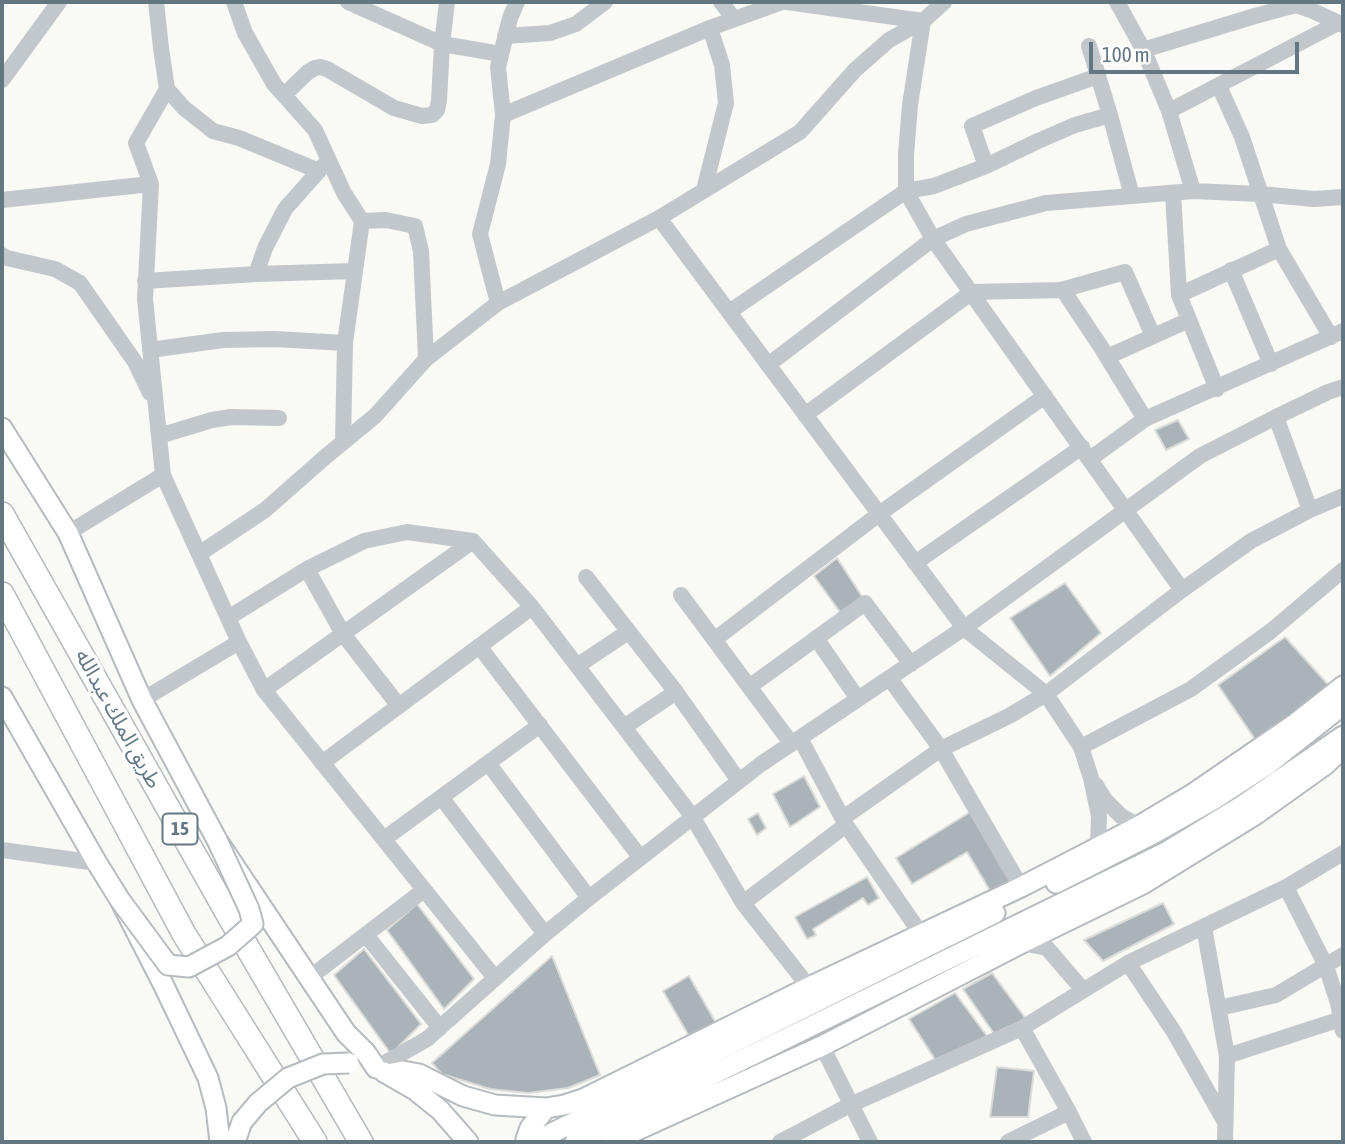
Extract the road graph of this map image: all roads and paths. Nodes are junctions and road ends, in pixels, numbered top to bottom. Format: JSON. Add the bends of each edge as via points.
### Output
{"nodes":[{"id":1,"x":58,"y":2,"type":"edge"},
{"id":2,"x":156,"y":2,"type":"edge"},
{"id":3,"x":234,"y":2,"type":"edge"},
{"id":4,"x":348,"y":2,"type":"edge"},
{"id":5,"x":447,"y":2,"type":"edge"},
{"id":6,"x":517,"y":2,"type":"edge"},
{"id":7,"x":605,"y":2,"type":"edge"},
{"id":8,"x":721,"y":2,"type":"edge"},
{"id":9,"x":784,"y":2,"type":"edge"},
{"id":10,"x":944,"y":2,"type":"edge"},
{"id":11,"x":1117,"y":2,"type":"edge"},
{"id":12,"x":1291,"y":4,"type":"edge"},
{"id":13,"x":734,"y":19,"type":"junction"},
{"id":14,"x":923,"y":21,"type":"junction"},
{"id":15,"x":1341,"y":24,"type":"edge"},
{"id":16,"x":710,"y":28,"type":"junction"},
{"id":17,"x":505,"y":36,"type":"junction"},
{"id":18,"x":442,"y":44,"type":"junction"},
{"id":19,"x":1088,"y":46,"type":"dead end"},
{"id":20,"x":1143,"y":50,"type":"junction"},
{"id":21,"x":501,"y":54,"type":"junction"},
{"id":22,"x":1098,"y":76,"type":"junction"},
{"id":23,"x":2,"y":80,"type":"edge"},
{"id":24,"x":1219,"y":86,"type":"junction"},
{"id":25,"x":167,"y":89,"type":"junction"},
{"id":26,"x":284,"y":95,"type":"junction"},
{"id":27,"x":1170,"y":111,"type":"junction"},
{"id":28,"x":1110,"y":115,"type":"junction"},
{"id":29,"x":503,"y":116,"type":"junction"},
{"id":30,"x":324,"y":166,"type":"junction"},
{"id":31,"x":986,"y":166,"type":"junction"},
{"id":32,"x":151,"y":184,"type":"junction"},
{"id":33,"x":704,"y":190,"type":"junction"},
{"id":34,"x":906,"y":191,"type":"junction"},
{"id":35,"x":1193,"y":191,"type":"junction"},
{"id":36,"x":1173,"y":193,"type":"junction"},
{"id":37,"x":1260,"y":194,"type":"junction"},
{"id":38,"x":1132,"y":196,"type":"junction"},
{"id":39,"x":1343,"y":197,"type":"edge"},
{"id":40,"x":2,"y":200,"type":"edge"},
{"id":41,"x":659,"y":218,"type":"junction"},
{"id":42,"x":362,"y":221,"type":"junction"},
{"id":43,"x":933,"y":239,"type":"junction"},
{"id":44,"x":1279,"y":249,"type":"junction"},
{"id":45,"x":2,"y":255,"type":"edge"},
{"id":46,"x":1231,"y":270,"type":"junction"},
{"id":47,"x":355,"y":271,"type":"junction"},
{"id":48,"x":256,"y":274,"type":"junction"},
{"id":49,"x":145,"y":282,"type":"junction"},
{"id":50,"x":1061,"y":290,"type":"junction"},
{"id":51,"x":972,"y":292,"type":"junction"},
{"id":52,"x":1179,"y":295,"type":"junction"},
{"id":53,"x":498,"y":303,"type":"junction"},
{"id":54,"x":729,"y":312,"type":"junction"},
{"id":55,"x":1189,"y":320,"type":"junction"},
{"id":56,"x":1337,"y":334,"type":"edge"},
{"id":57,"x":1153,"y":336,"type":"junction"},
{"id":58,"x":345,"y":343,"type":"junction"},
{"id":59,"x":150,"y":350,"type":"junction"},
{"id":60,"x":1107,"y":357,"type":"junction"},
{"id":61,"x":426,"y":359,"type":"junction"},
{"id":62,"x":1272,"y":364,"type":"junction"},
{"id":63,"x":768,"y":365,"type":"junction"},
{"id":64,"x":1343,"y":387,"type":"edge"},
{"id":65,"x":1217,"y":388,"type":"junction"},
{"id":66,"x":1045,"y":396,"type":"junction"},
{"id":67,"x":155,"y":402,"type":"junction"},
{"id":68,"x":805,"y":415,"type":"junction"},
{"id":69,"x":1276,"y":417,"type":"junction"},
{"id":70,"x":279,"y":418,"type":"dead end"},
{"id":71,"x":1145,"y":419,"type":"junction"},
{"id":72,"x":2,"y":428,"type":"edge"},
{"id":73,"x":159,"y":436,"type":"junction"},
{"id":74,"x":343,"y":442,"type":"junction"},
{"id":75,"x":1086,"y":453,"type":"junction"},
{"id":76,"x":163,"y":475,"type":"junction"},
{"id":77,"x":1343,"y":496,"type":"edge"},
{"id":78,"x":1126,"y":510,"type":"junction"},
{"id":79,"x":1310,"y":510,"type":"junction"},
{"id":80,"x":2,"y":514,"type":"edge"},
{"id":81,"x":879,"y":514,"type":"junction"},
{"id":82,"x":68,"y":533,"type":"junction"},
{"id":83,"x":473,"y":541,"type":"junction"},
{"id":84,"x":199,"y":554,"type":"junction"},
{"id":85,"x":915,"y":563,"type":"junction"},
{"id":86,"x":307,"y":569,"type":"junction"},
{"id":87,"x":1343,"y":570,"type":"edge"},
{"id":88,"x":586,"y":577,"type":"dead end"},
{"id":89,"x":1182,"y":590,"type":"junction"},
{"id":90,"x":2,"y":594,"type":"edge"},
{"id":91,"x":681,"y":595,"type":"dead end"},
{"id":92,"x":531,"y":607,"type":"junction"},
{"id":93,"x":228,"y":618,"type":"junction"},
{"id":94,"x":964,"y":628,"type":"junction"},
{"id":95,"x":628,"y":632,"type":"junction"},
{"id":96,"x":343,"y":634,"type":"junction"},
{"id":97,"x":817,"y":638,"type":"junction"},
{"id":98,"x":714,"y":640,"type":"junction"},
{"id":99,"x":239,"y":642,"type":"junction"},
{"id":100,"x":480,"y":646,"type":"junction"},
{"id":101,"x":911,"y":664,"type":"junction"},
{"id":102,"x":577,"y":666,"type":"junction"},
{"id":103,"x":890,"y":678,"type":"junction"},
{"id":104,"x":1343,"y":686,"type":"edge"},
{"id":105,"x":750,"y":687,"type":"junction"},
{"id":106,"x":264,"y":690,"type":"junction"},
{"id":107,"x":676,"y":692,"type":"junction"},
{"id":108,"x":1046,"y":694,"type":"junction"},
{"id":109,"x":2,"y":697,"type":"edge"},
{"id":110,"x":858,"y":699,"type":"junction"},
{"id":111,"x":142,"y":700,"type":"junction"},
{"id":112,"x":1343,"y":705,"type":"edge"},
{"id":113,"x":399,"y":706,"type":"junction"},
{"id":114,"x":540,"y":725,"type":"junction"},
{"id":115,"x":624,"y":727,"type":"junction"},
{"id":116,"x":1343,"y":736,"type":"edge"},
{"id":117,"x":796,"y":740,"type":"junction"},
{"id":118,"x":1081,"y":747,"type":"junction"},
{"id":119,"x":1343,"y":748,"type":"edge"},
{"id":120,"x":941,"y":749,"type":"junction"},
{"id":121,"x":322,"y":763,"type":"junction"},
{"id":122,"x":488,"y":763,"type":"junction"},
{"id":123,"x":1091,"y":778,"type":"junction"},
{"id":124,"x":739,"y":781,"type":"junction"},
{"id":125,"x":441,"y":797,"type":"junction"},
{"id":126,"x":692,"y":816,"type":"junction"},
{"id":127,"x":844,"y":821,"type":"junction"},
{"id":128,"x":1139,"y":826,"type":"junction"},
{"id":129,"x":384,"y":839,"type":"junction"},
{"id":130,"x":217,"y":840,"type":"junction"},
{"id":131,"x":1098,"y":846,"type":"junction"},
{"id":132,"x":2,"y":850,"type":"edge"},
{"id":133,"x":1343,"y":853,"type":"edge"},
{"id":134,"x":640,"y":857,"type":"junction"},
{"id":135,"x":97,"y":863,"type":"junction"},
{"id":136,"x":1021,"y":887,"type":"junction"},
{"id":137,"x":1286,"y":887,"type":"junction"},
{"id":138,"x":424,"y":890,"type":"junction"},
{"id":139,"x":589,"y":898,"type":"junction"},
{"id":140,"x":120,"y":900,"type":"junction"},
{"id":141,"x":743,"y":903,"type":"junction"},
{"id":142,"x":1204,"y":927,"type":"junction"},
{"id":143,"x":366,"y":934,"type":"junction"},
{"id":144,"x":545,"y":934,"type":"junction"},
{"id":145,"x":922,"y":934,"type":"junction"},
{"id":146,"x":1022,"y":943,"type":"junction"},
{"id":147,"x":1343,"y":955,"type":"edge"},
{"id":148,"x":1128,"y":963,"type":"junction"},
{"id":149,"x":1326,"y":966,"type":"junction"},
{"id":150,"x":309,"y":978,"type":"junction"},
{"id":151,"x":495,"y":978,"type":"junction"},
{"id":152,"x":808,"y":987,"type":"junction"},
{"id":153,"x":1083,"y":990,"type":"junction"},
{"id":154,"x":1219,"y":1008,"type":"junction"},
{"id":155,"x":1342,"y":1025,"type":"edge"},
{"id":156,"x":440,"y":1028,"type":"junction"},
{"id":157,"x":1022,"y":1028,"type":"junction"},
{"id":158,"x":822,"y":1046,"type":"junction"},
{"id":159,"x":1227,"y":1056,"type":"junction"},
{"id":160,"x":382,"y":1071,"type":"junction"},
{"id":161,"x":850,"y":1105,"type":"junction"},
{"id":162,"x":547,"y":1108,"type":"junction"},
{"id":163,"x":1069,"y":1112,"type":"junction"},
{"id":164,"x":1225,"y":1133,"type":"edge"},
{"id":165,"x":220,"y":1142,"type":"edge"},
{"id":166,"x":235,"y":1142,"type":"edge"},
{"id":167,"x":315,"y":1142,"type":"edge"},
{"id":168,"x":360,"y":1142,"type":"edge"},
{"id":169,"x":468,"y":1142,"type":"edge"},
{"id":170,"x":527,"y":1142,"type":"edge"},
{"id":171,"x":534,"y":1142,"type":"edge"},
{"id":172,"x":575,"y":1142,"type":"edge"},
{"id":173,"x":611,"y":1142,"type":"edge"},
{"id":174,"x":780,"y":1142,"type":"edge"},
{"id":175,"x":870,"y":1142,"type":"edge"},
{"id":176,"x":1008,"y":1142,"type":"edge"},
{"id":177,"x":1084,"y":1142,"type":"edge"},
{"id":178,"x":1209,"y":1142,"type":"edge"}],
"edges":[{"from":1,"to":23,"type":"street"},
{"from":2,"to":25,"type":"street"},
{"from":3,"to":26,"type":"street","via":[[245,33]]},
{"from":4,"to":18,"type":"street"},
{"from":5,"to":18,"type":"street"},
{"from":6,"to":17,"type":"street"},
{"from":7,"to":17,"type":"street","via":[[576,24],[550,33]]},
{"from":8,"to":13,"type":"street"},
{"from":9,"to":13,"type":"street"},
{"from":9,"to":14,"type":"street"},
{"from":10,"to":14,"type":"street"},
{"from":11,"to":20,"type":"street"},
{"from":12,"to":15,"type":"street"},
{"from":12,"to":20,"type":"street"},
{"from":13,"to":16,"type":"street"},
{"from":14,"to":33,"type":"street","via":[[889,40],[855,69],[800,132]]},
{"from":14,"to":34,"type":"street","via":[[909,105]]},
{"from":15,"to":24,"type":"street"},
{"from":16,"to":29,"type":"street"},
{"from":16,"to":33,"type":"street","via":[[722,65],[726,103]]},
{"from":17,"to":21,"type":"street"},
{"from":18,"to":21,"type":"street"},
{"from":18,"to":26,"type":"street","via":[[439,101],[432,115],[394,108],[320,67]]},
{"from":19,"to":22,"type":"street"},
{"from":20,"to":27,"type":"street"},
{"from":21,"to":29,"type":"street"},
{"from":22,"to":28,"type":"street"},
{"from":22,"to":31,"type":"street","via":[[972,127]]},
{"from":24,"to":27,"type":"street"},
{"from":24,"to":37,"type":"street"},
{"from":25,"to":30,"type":"street","via":[[213,131]]},
{"from":25,"to":32,"type":"street","via":[[136,144]]},
{"from":26,"to":30,"type":"street","via":[[314,130]]},
{"from":27,"to":35,"type":"street"},
{"from":28,"to":31,"type":"street","via":[[1075,125]]},
{"from":28,"to":38,"type":"street"},
{"from":29,"to":53,"type":"street","via":[[498,164],[480,234]]},
{"from":30,"to":42,"type":"street"},
{"from":30,"to":48,"type":"street","via":[[285,208]]},
{"from":31,"to":34,"type":"street","via":[[934,186]]},
{"from":32,"to":40,"type":"street"},
{"from":32,"to":49,"type":"street"},
{"from":33,"to":41,"type":"street"},
{"from":34,"to":43,"type":"street"},
{"from":34,"to":54,"type":"street"},
{"from":35,"to":36,"type":"street"},
{"from":35,"to":37,"type":"street"},
{"from":36,"to":38,"type":"street"},
{"from":36,"to":52,"type":"street"},
{"from":37,"to":39,"type":"street"},
{"from":37,"to":44,"type":"street"},
{"from":38,"to":43,"type":"street","via":[[1046,203],[966,224]]},
{"from":41,"to":53,"type":"street"},
{"from":41,"to":54,"type":"street"},
{"from":42,"to":47,"type":"street"},
{"from":42,"to":61,"type":"street","via":[[415,226],[421,251]]},
{"from":43,"to":51,"type":"street"},
{"from":43,"to":63,"type":"street"},
{"from":44,"to":46,"type":"street"},
{"from":44,"to":56,"type":"street"},
{"from":45,"to":67,"type":"street","via":[[55,269],[80,283],[135,362]]},
{"from":46,"to":52,"type":"street"},
{"from":46,"to":62,"type":"street"},
{"from":47,"to":48,"type":"street"},
{"from":47,"to":58,"type":"street"},
{"from":48,"to":49,"type":"street"},
{"from":49,"to":59,"type":"street"},
{"from":50,"to":51,"type":"street"},
{"from":50,"to":57,"type":"street","via":[[1125,272]]},
{"from":50,"to":60,"type":"street"},
{"from":51,"to":66,"type":"street"},
{"from":51,"to":68,"type":"street"},
{"from":52,"to":55,"type":"street"},
{"from":53,"to":61,"type":"street"},
{"from":54,"to":63,"type":"street"},
{"from":55,"to":57,"type":"street"},
{"from":55,"to":65,"type":"street"},
{"from":56,"to":62,"type":"street"},
{"from":57,"to":60,"type":"street"},
{"from":58,"to":59,"type":"street","via":[[223,340]]},
{"from":58,"to":74,"type":"street"},
{"from":59,"to":67,"type":"street"},
{"from":60,"to":71,"type":"street"},
{"from":61,"to":74,"type":"street","via":[[375,416]]},
{"from":62,"to":65,"type":"street"},
{"from":63,"to":68,"type":"street"},
{"from":64,"to":69,"type":"street"},
{"from":65,"to":71,"type":"street"},
{"from":66,"to":75,"type":"street"},
{"from":66,"to":81,"type":"street"},
{"from":67,"to":73,"type":"street"},
{"from":68,"to":81,"type":"street"},
{"from":69,"to":78,"type":"street","via":[[1200,456]]},
{"from":69,"to":79,"type":"street"},
{"from":70,"to":73,"type":"street","via":[[212,420]]},
{"from":71,"to":75,"type":"street"},
{"from":72,"to":82,"type":"main road"},
{"from":73,"to":76,"type":"street"},
{"from":74,"to":84,"type":"street","via":[[265,510]]},
{"from":75,"to":78,"type":"street"},
{"from":75,"to":85,"type":"street"},
{"from":76,"to":82,"type":"street"},
{"from":76,"to":84,"type":"street"},
{"from":77,"to":79,"type":"street"},
{"from":78,"to":89,"type":"street"},
{"from":78,"to":94,"type":"street"},
{"from":79,"to":89,"type":"street","via":[[1251,541]]},
{"from":80,"to":168,"type":"highway","name":"طريق الملك عبدالله","number":"15"},
{"from":81,"to":85,"type":"street"},
{"from":81,"to":98,"type":"street"},
{"from":82,"to":111,"type":"main road"},
{"from":83,"to":86,"type":"street","via":[[407,532],[365,541]]},
{"from":83,"to":92,"type":"street"},
{"from":83,"to":96,"type":"street"},
{"from":84,"to":93,"type":"street"},
{"from":85,"to":94,"type":"street"},
{"from":86,"to":93,"type":"street"},
{"from":86,"to":96,"type":"street"},
{"from":87,"to":118,"type":"street","via":[[1272,631],[1191,689]]},
{"from":88,"to":95,"type":"street"},
{"from":89,"to":108,"type":"street"},
{"from":90,"to":167,"type":"highway","name":"طريق الملك عبدالله","number":"15","via":[[184,934]]},
{"from":91,"to":98,"type":"street"},
{"from":92,"to":100,"type":"street"},
{"from":92,"to":102,"type":"street"},
{"from":93,"to":99,"type":"street"},
{"from":94,"to":101,"type":"street"},
{"from":94,"to":108,"type":"street"},
{"from":95,"to":102,"type":"street"},
{"from":95,"to":107,"type":"street"},
{"from":96,"to":106,"type":"street"},
{"from":96,"to":113,"type":"street"},
{"from":97,"to":101,"type":"street","via":[[865,603]]},
{"from":97,"to":105,"type":"street"},
{"from":97,"to":110,"type":"street"},
{"from":98,"to":105,"type":"street"},
{"from":99,"to":106,"type":"street"},
{"from":99,"to":111,"type":"street"},
{"from":100,"to":113,"type":"street"},
{"from":100,"to":114,"type":"street"},
{"from":101,"to":103,"type":"street"},
{"from":102,"to":115,"type":"street"},
{"from":103,"to":110,"type":"street"},
{"from":103,"to":120,"type":"street"},
{"from":104,"to":128,"type":"main road","via":[[1296,723]]},
{"from":105,"to":117,"type":"street"},
{"from":106,"to":121,"type":"street"},
{"from":107,"to":115,"type":"street"},
{"from":107,"to":124,"type":"street"},
{"from":108,"to":118,"type":"street"},
{"from":108,"to":120,"type":"street"},
{"from":109,"to":135,"type":"main road"},
{"from":110,"to":117,"type":"street"},
{"from":111,"to":130,"type":"main road"},
{"from":112,"to":171,"type":"main road","via":[[1267,765],[1153,834]]},
{"from":113,"to":121,"type":"street"},
{"from":114,"to":122,"type":"street"},
{"from":114,"to":134,"type":"street"},
{"from":115,"to":126,"type":"street"},
{"from":116,"to":172,"type":"main road","via":[[1166,852]]},
{"from":117,"to":124,"type":"street"},
{"from":117,"to":127,"type":"street"},
{"from":118,"to":123,"type":"street"},
{"from":119,"to":146,"type":"main road","via":[[1255,815],[1190,856]]},
{"from":120,"to":127,"type":"street"},
{"from":120,"to":136,"type":"street"},
{"from":121,"to":129,"type":"street"},
{"from":122,"to":125,"type":"street"},
{"from":122,"to":139,"type":"street"},
{"from":123,"to":128,"type":"street","via":[[1121,816]]},
{"from":123,"to":131,"type":"street","via":[[1099,816]]},
{"from":124,"to":126,"type":"street"},
{"from":125,"to":129,"type":"street"},
{"from":125,"to":144,"type":"street"},
{"from":126,"to":134,"type":"street"},
{"from":126,"to":141,"type":"street"},
{"from":127,"to":141,"type":"street"},
{"from":127,"to":145,"type":"street"},
{"from":128,"to":131,"type":"main road"},
{"from":129,"to":138,"type":"street"},
{"from":130,"to":140,"type":"main road","bridge":true,"via":[[253,924],[229,946],[189,967],[168,965]]},
{"from":130,"to":150,"type":"main road"},
{"from":131,"to":136,"type":"main road"},
{"from":132,"to":135,"type":"street"},
{"from":133,"to":137,"type":"street"},
{"from":134,"to":139,"type":"street"},
{"from":135,"to":140,"type":"main road"},
{"from":136,"to":145,"type":"main road"},
{"from":137,"to":142,"type":"street"},
{"from":137,"to":149,"type":"street"},
{"from":138,"to":143,"type":"street"},
{"from":138,"to":151,"type":"street"},
{"from":139,"to":144,"type":"street"},
{"from":140,"to":165,"type":"main road","via":[[208,1078]]},
{"from":141,"to":152,"type":"street"},
{"from":142,"to":148,"type":"street"},
{"from":142,"to":154,"type":"street"},
{"from":143,"to":150,"type":"street"},
{"from":143,"to":156,"type":"street"},
{"from":144,"to":151,"type":"street"},
{"from":145,"to":152,"type":"main road"},
{"from":146,"to":153,"type":"street","via":[[1046,948]]},
{"from":146,"to":158,"type":"main road"},
{"from":147,"to":149,"type":"street"},
{"from":148,"to":153,"type":"street"},
{"from":148,"to":164,"type":"street","via":[[1174,1032]]},
{"from":149,"to":154,"type":"street","via":[[1276,995]]},
{"from":149,"to":155,"type":"street"},
{"from":150,"to":160,"type":"main road","via":[[346,1033]]},
{"from":151,"to":156,"type":"street"},
{"from":152,"to":162,"type":"main road","via":[[583,1099]]},
{"from":153,"to":157,"type":"street"},
{"from":154,"to":159,"type":"street"},
{"from":155,"to":159,"type":"street"},
{"from":156,"to":160,"type":"street"},
{"from":157,"to":161,"type":"street"},
{"from":157,"to":163,"type":"street"},
{"from":158,"to":161,"type":"street"},
{"from":158,"to":173,"type":"main road"},
{"from":159,"to":164,"type":"street"},
{"from":160,"to":162,"type":"main road","via":[[419,1074],[463,1096],[495,1105]]},
{"from":160,"to":166,"type":"main road","bridge":true,"via":[[349,1063],[323,1064],[288,1078],[242,1122]]},
{"from":160,"to":169,"type":"main road","via":[[440,1110]]},
{"from":161,"to":174,"type":"street"},
{"from":161,"to":175,"type":"street"},
{"from":162,"to":170,"type":"main road","via":[[530,1128]]},
{"from":163,"to":176,"type":"street"},
{"from":163,"to":177,"type":"street"},
{"from":164,"to":178,"type":"street"}]}
